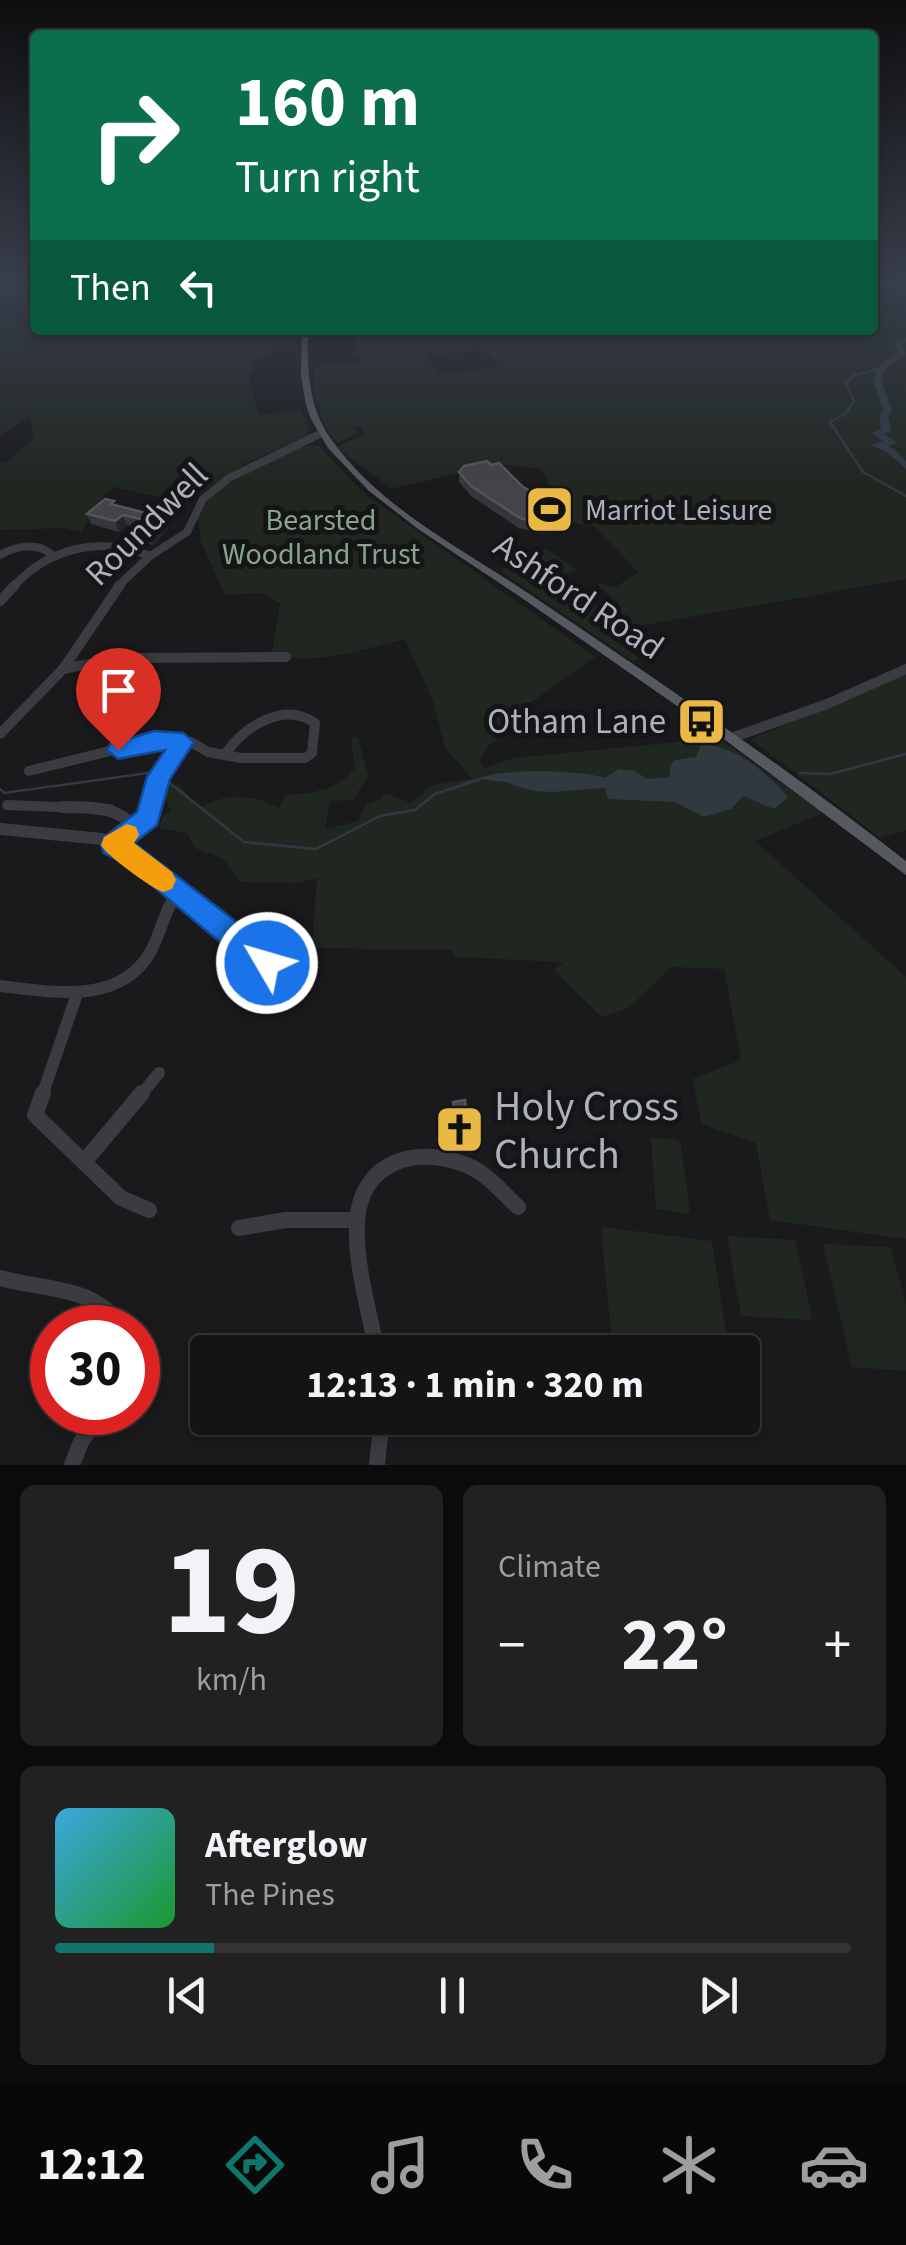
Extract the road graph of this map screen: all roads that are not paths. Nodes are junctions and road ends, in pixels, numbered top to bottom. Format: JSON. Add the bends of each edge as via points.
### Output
{"nodes":[{"id":1,"x":305,"y":349,"type":"edge"},
{"id":2,"x":324,"y":436,"type":"junction"},
{"id":3,"x":51,"y":554,"type":"junction"},
{"id":4,"x":0,"y":556,"type":"edge"},
{"id":5,"x":150,"y":556,"type":"junction"},
{"id":6,"x":0,"y":601,"type":"edge"},
{"id":7,"x":286,"y":657,"type":"dead end"},
{"id":8,"x":64,"y":669,"type":"junction"},
{"id":9,"x":906,"y":669,"type":"edge"},
{"id":10,"x":4,"y":722,"type":"edge"},
{"id":11,"x":0,"y":734,"type":"edge"},
{"id":12,"x":734,"y":737,"type":"junction"},
{"id":13,"x":183,"y":742,"type":"junction"},
{"id":14,"x":226,"y":753,"type":"junction"},
{"id":15,"x":29,"y":771,"type":"dead end"},
{"id":16,"x":7,"y":805,"type":"dead end"},
{"id":17,"x":136,"y":828,"type":"junction"},
{"id":18,"x":0,"y":829,"type":"edge"},
{"id":19,"x":114,"y":845,"type":"junction"},
{"id":20,"x":903,"y":862,"type":"edge"},
{"id":21,"x":177,"y":892,"type":"junction"},
{"id":22,"x":267,"y":963,"type":"dead end"},
{"id":23,"x":0,"y":986,"type":"edge"},
{"id":24,"x":77,"y":994,"type":"junction"},
{"id":25,"x":159,"y":1073,"type":"dead end"},
{"id":26,"x":84,"y":1162,"type":"junction"},
{"id":27,"x":518,"y":1207,"type":"dead end"},
{"id":28,"x":148,"y":1210,"type":"dead end"},
{"id":29,"x":356,"y":1220,"type":"junction"},
{"id":30,"x":239,"y":1228,"type":"dead end"},
{"id":31,"x":0,"y":1278,"type":"edge"},
{"id":32,"x":99,"y":1305,"type":"edge"},
{"id":33,"x":375,"y":1335,"type":"edge"},
{"id":34,"x":86,"y":1435,"type":"edge"},
{"id":35,"x":380,"y":1435,"type":"edge"},
{"id":36,"x":72,"y":1465,"type":"edge"},
{"id":37,"x":377,"y":1465,"type":"edge"}],
"edges":[{"from":1,"to":2,"type":"main road","name":"Ashford Road","via":[[305,386]]},
{"from":2,"to":5,"type":"street","name":"Roundwell","via":[[229,478],[203,498],[187,532]]},
{"from":2,"to":12,"type":"main road","name":"Ashford Road","via":[[417,522]]},
{"from":3,"to":4,"type":"street","via":[[32,547]]},
{"from":3,"to":5,"type":"street","via":[[105,541]]},
{"from":3,"to":6,"type":"street"},
{"from":5,"to":8,"type":"street","name":"Roundwell","via":[[110,594]]},
{"from":7,"to":8,"type":"street","via":[[222,664],[120,658]]},
{"from":8,"to":10,"type":"street","name":"Roundwell"},
{"from":9,"to":12,"type":"street"},
{"from":10,"to":11,"type":"street","name":"Roundwell"},
{"from":12,"to":20,"type":"main road","name":"Ashford Road"},
{"from":13,"to":14,"type":"street"},
{"from":13,"to":15,"type":"street","via":[[143,742]]},
{"from":13,"to":17,"type":"street","via":[[159,777],[148,818]]},
{"from":14,"to":14,"type":"street","via":[[236,736],[259,722],[299,715],[314,723],[312,754],[304,758]]},
{"from":16,"to":17,"type":"street","via":[[106,808]]},
{"from":17,"to":19,"type":"street"},
{"from":18,"to":19,"type":"street","via":[[102,838]]},
{"from":19,"to":21,"type":"street"},
{"from":21,"to":22,"type":"street"},
{"from":21,"to":24,"type":"street","via":[[139,968],[101,991]]},
{"from":23,"to":24,"type":"street"},
{"from":24,"to":26,"type":"street","via":[[36,1115]]},
{"from":25,"to":26,"type":"street"},
{"from":26,"to":28,"type":"street","via":[[121,1198]]},
{"from":27,"to":29,"type":"street","via":[[473,1168],[409,1155],[370,1178]]},
{"from":29,"to":30,"type":"street"},
{"from":29,"to":33,"type":"street"},
{"from":31,"to":32,"type":"street","via":[[63,1286]]},
{"from":34,"to":36,"type":"street"},
{"from":35,"to":37,"type":"street"}]}
